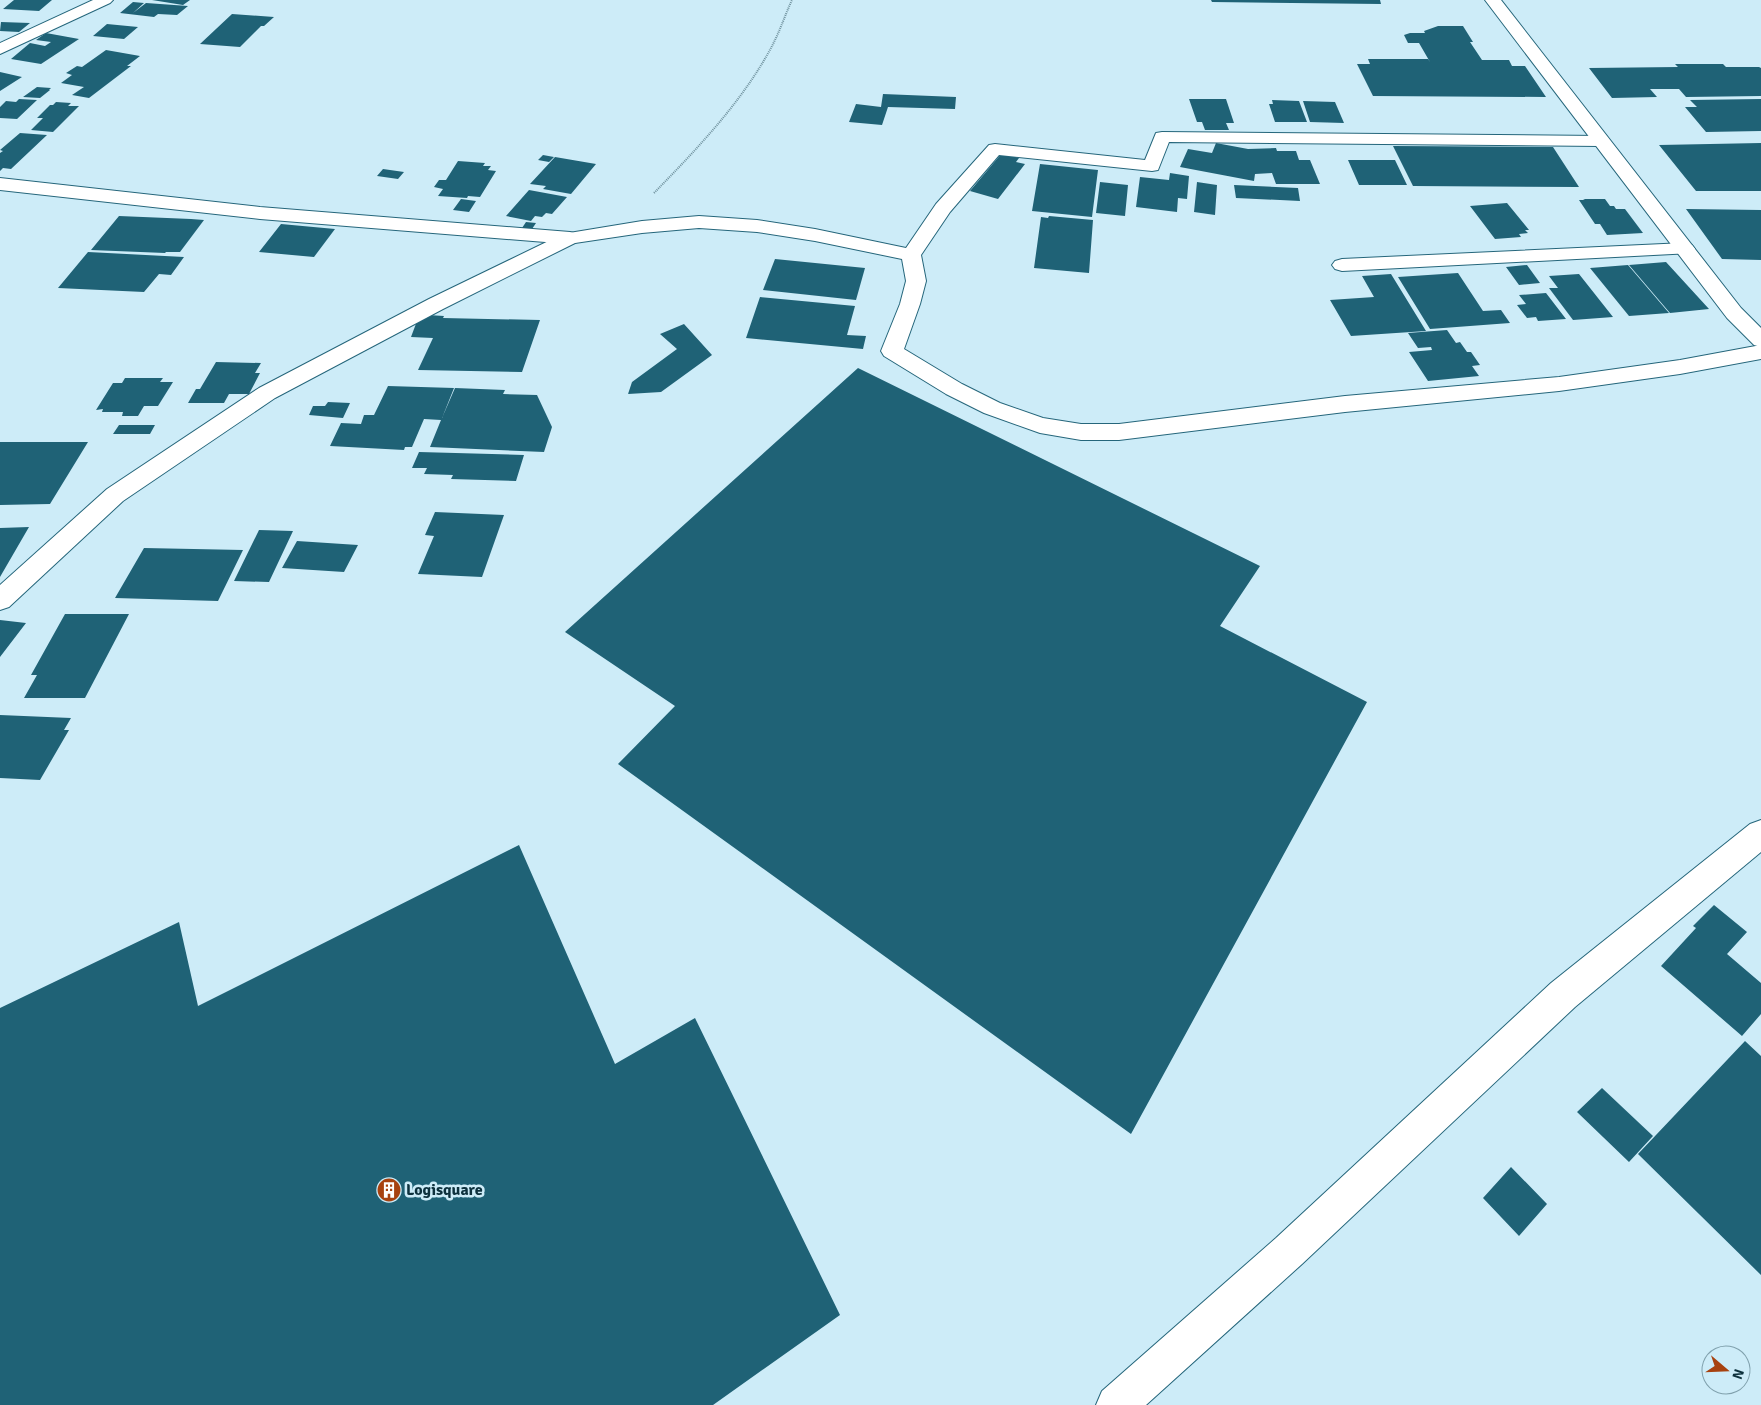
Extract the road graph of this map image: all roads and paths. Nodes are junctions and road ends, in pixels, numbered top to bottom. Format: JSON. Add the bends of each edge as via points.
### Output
{"nodes":[{"id":1,"x":105,"y":0,"type":"edge"},
{"id":2,"x":792,"y":0,"type":"edge"},
{"id":3,"x":1493,"y":0,"type":"edge"},
{"id":4,"x":0,"y":49,"type":"edge"},
{"id":5,"x":1600,"y":141,"type":"junction"},
{"id":6,"x":0,"y":184,"type":"edge"},
{"id":7,"x":649,"y":196,"type":"dead end"},
{"id":8,"x":570,"y":238,"type":"junction"},
{"id":9,"x":1685,"y":249,"type":"junction"},
{"id":10,"x":911,"y":255,"type":"junction"},
{"id":11,"x":1342,"y":265,"type":"dead end"},
{"id":12,"x":1761,"y":340,"type":"edge"},
{"id":13,"x":1761,"y":352,"type":"edge"},
{"id":14,"x":0,"y":600,"type":"edge"},
{"id":15,"x":1761,"y":834,"type":"edge"},
{"id":16,"x":1116,"y":1405,"type":"edge"}],
"edges":[{"from":1,"to":4,"type":"street"},
{"from":2,"to":7,"type":"path","via":[[772,46],[747,87],[688,158]]},
{"from":3,"to":5,"type":"street"},
{"from":5,"to":9,"type":"street"},
{"from":5,"to":10,"type":"street","via":[[1162,137],[1152,166],[995,149],[943,208]]},
{"from":6,"to":8,"type":"street","via":[[260,213]]},
{"from":8,"to":10,"type":"street","via":[[699,222],[815,235]]},
{"from":8,"to":14,"type":"street","via":[[445,299],[267,393],[115,495]]},
{"from":9,"to":11,"type":"street"},
{"from":9,"to":12,"type":"street","via":[[1734,312]]},
{"from":10,"to":13,"type":"street","via":[[916,281],[892,351],[992,408],[1040,425],[1081,432],[1119,432],[1345,404],[1559,384]]},
{"from":15,"to":16,"type":"street","via":[[1563,995],[1289,1251]]}]}
